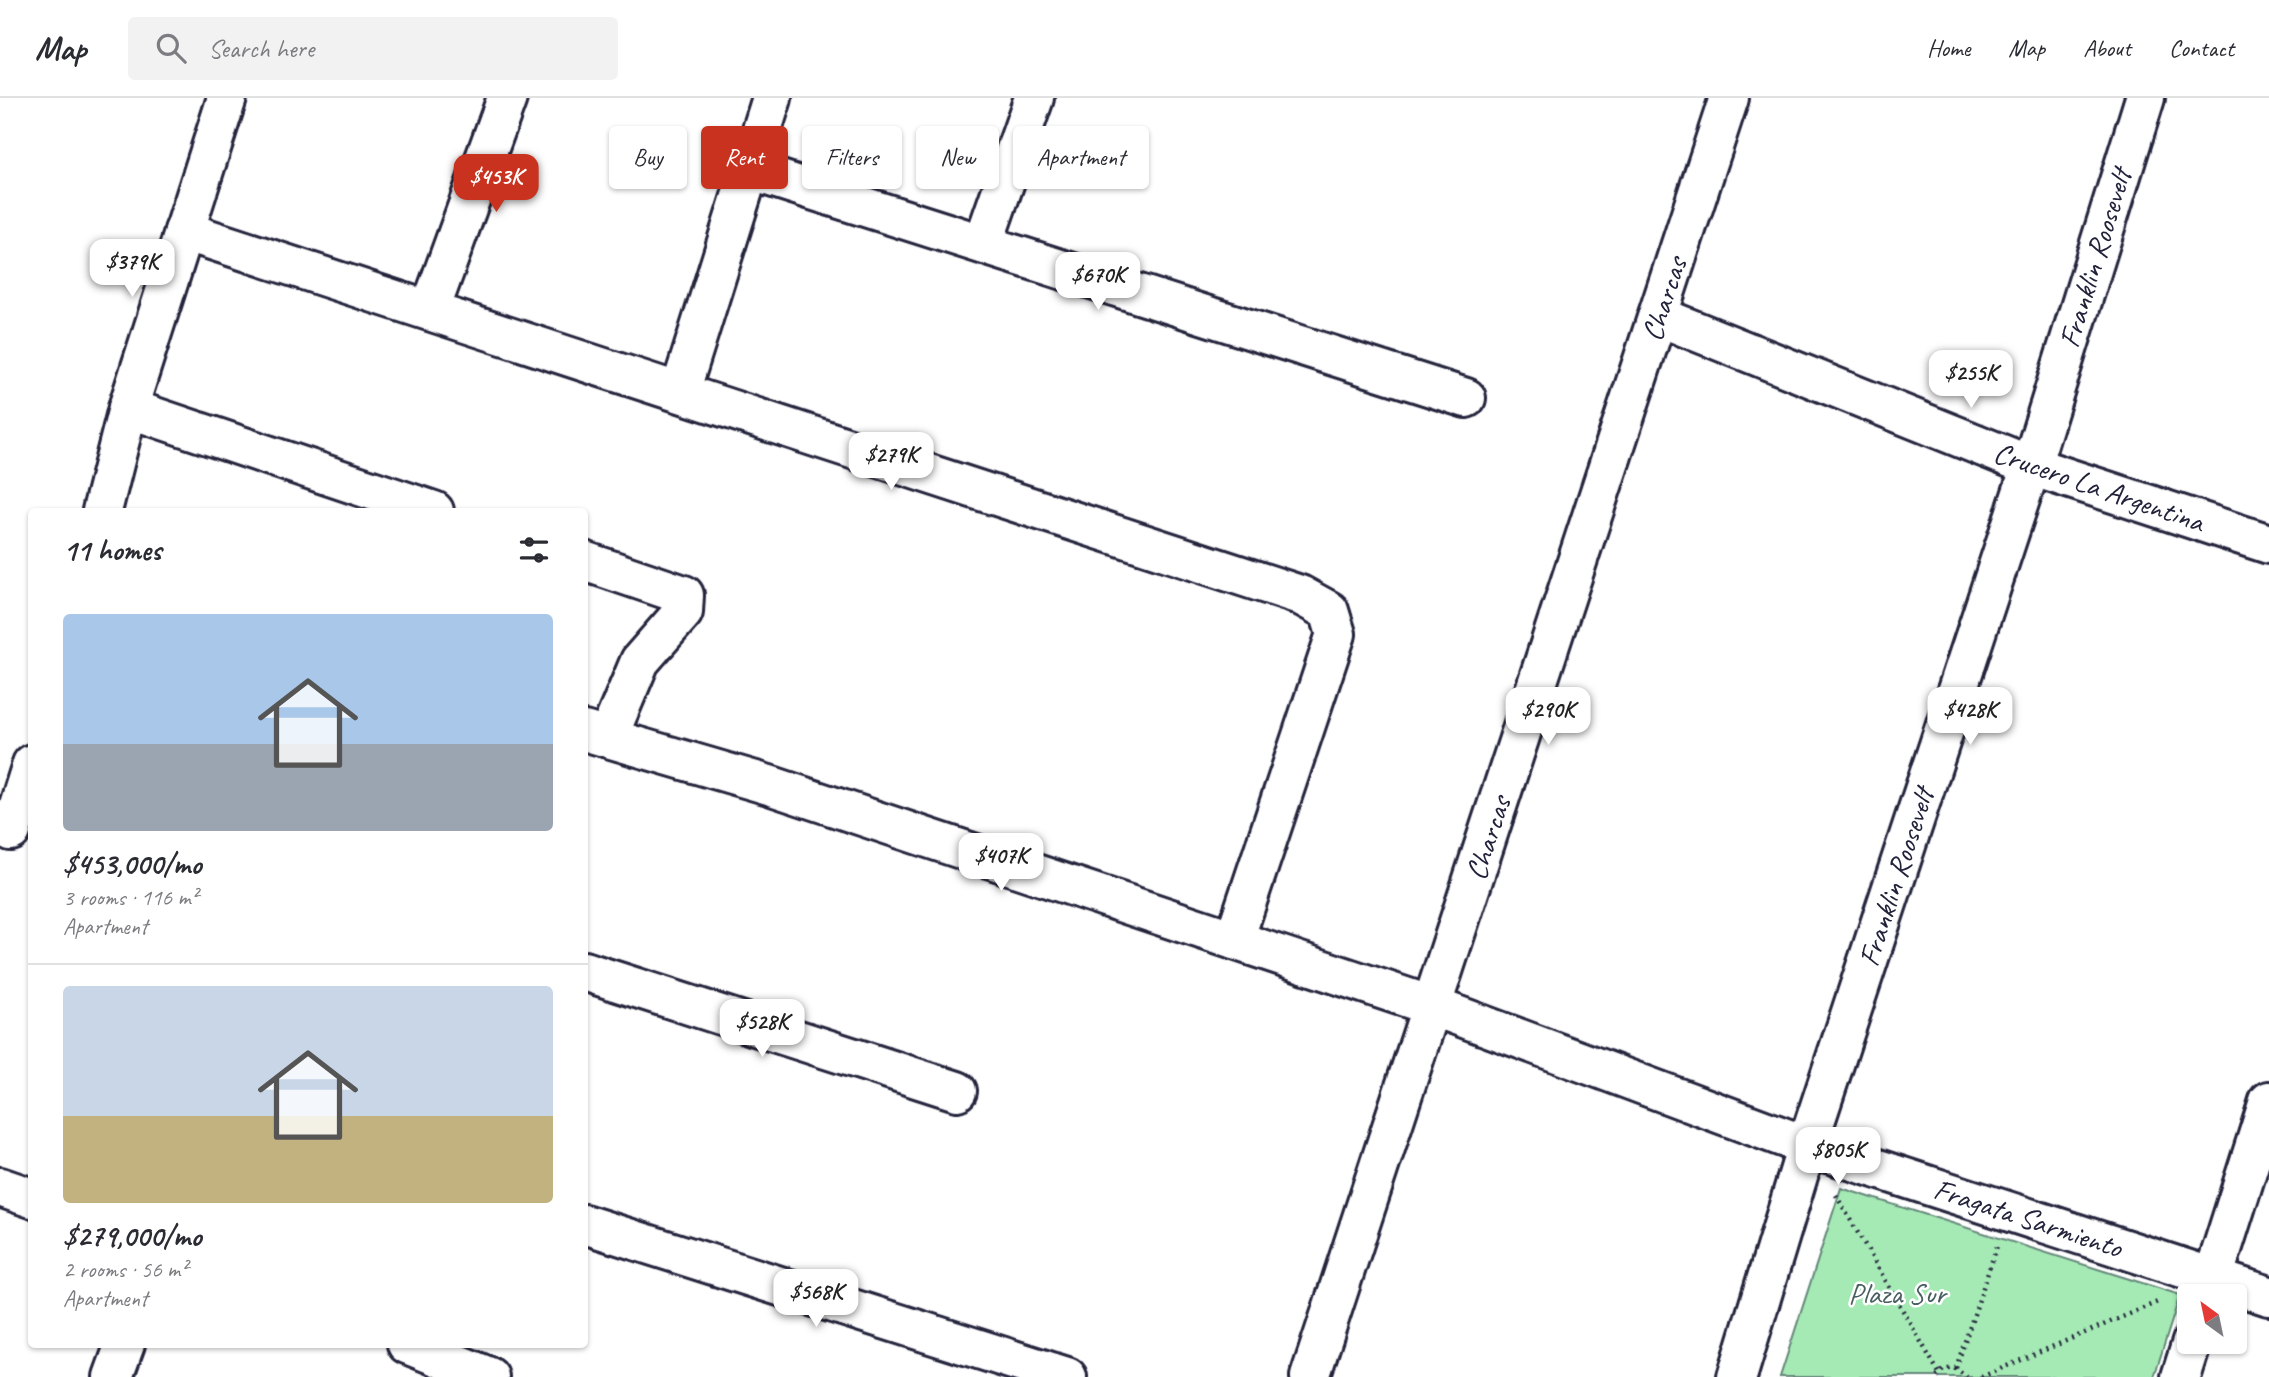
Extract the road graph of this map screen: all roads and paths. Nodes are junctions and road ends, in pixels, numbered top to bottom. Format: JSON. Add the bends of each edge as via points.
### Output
{"nodes":[{"id":1,"x":227,"y":98,"type":"edge"},
{"id":2,"x":507,"y":98,"type":"edge"},
{"id":3,"x":772,"y":98,"type":"edge"},
{"id":4,"x":1034,"y":98,"type":"edge"},
{"id":5,"x":1729,"y":98,"type":"edge"},
{"id":6,"x":2145,"y":98,"type":"edge"},
{"id":7,"x":763,"y":126,"type":"edge"},
{"id":8,"x":788,"y":182,"type":"edge"},
{"id":9,"x":743,"y":189,"type":"edge"},
{"id":10,"x":184,"y":232,"type":"junction"},
{"id":11,"x":983,"y":244,"type":"junction"},
{"id":12,"x":429,"y":310,"type":"junction"},
{"id":13,"x":1658,"y":316,"type":"junction"},
{"id":14,"x":680,"y":392,"type":"junction"},
{"id":15,"x":1466,"y":398,"type":"dead end"},
{"id":16,"x":128,"y":408,"type":"junction"},
{"id":17,"x":2031,"y":466,"type":"junction"},
{"id":18,"x":103,"y":508,"type":"edge"},
{"id":19,"x":425,"y":508,"type":"edge"},
{"id":20,"x":2269,"y":544,"type":"edge"},
{"id":21,"x":588,"y":562,"type":"edge"},
{"id":22,"x":596,"y":734,"type":"edge"},
{"id":23,"x":28,"y":777,"type":"edge"},
{"id":24,"x":11,"y":831,"type":"dead end"},
{"id":25,"x":1234,"y":940,"type":"junction"},
{"id":26,"x":588,"y":972,"type":"edge"},
{"id":27,"x":1433,"y":1006,"type":"junction"},
{"id":28,"x":957,"y":1091,"type":"dead end"},
{"id":29,"x":2269,"y":1101,"type":"edge"},
{"id":30,"x":1807,"y":1146,"type":"junction"},
{"id":31,"x":0,"y":1187,"type":"edge"},
{"id":32,"x":1835,"y":1194,"type":"dead end"},
{"id":33,"x":28,"y":1197,"type":"edge"},
{"id":34,"x":2008,"y":1212,"type":"junction"},
{"id":35,"x":588,"y":1225,"type":"edge"},
{"id":36,"x":2202,"y":1284,"type":"edge"},
{"id":37,"x":2211,"y":1284,"type":"edge"},
{"id":38,"x":2247,"y":1293,"type":"edge"},
{"id":39,"x":2269,"y":1296,"type":"edge"},
{"id":40,"x":2177,"y":1300,"type":"edge"},
{"id":41,"x":124,"y":1348,"type":"edge"},
{"id":42,"x":417,"y":1348,"type":"edge"},
{"id":43,"x":2188,"y":1354,"type":"edge"},
{"id":44,"x":1956,"y":1368,"type":"junction"},
{"id":45,"x":1938,"y":1375,"type":"edge"},
{"id":46,"x":113,"y":1377,"type":"edge"},
{"id":47,"x":489,"y":1377,"type":"edge"},
{"id":48,"x":1066,"y":1377,"type":"edge"},
{"id":49,"x":1310,"y":1377,"type":"edge"},
{"id":50,"x":1737,"y":1377,"type":"edge"},
{"id":51,"x":1967,"y":1377,"type":"edge"},
{"id":52,"x":1980,"y":1377,"type":"edge"},
{"id":53,"x":2180,"y":1377,"type":"edge"}],
"edges":[{"from":1,"to":10,"type":"street"},
{"from":2,"to":12,"type":"street"},
{"from":3,"to":7,"type":"street"},
{"from":4,"to":11,"type":"street"},
{"from":5,"to":13,"type":"street","name":"Charcas"},
{"from":6,"to":17,"type":"street","name":"Franklin Roosevelt"},
{"from":8,"to":11,"type":"street"},
{"from":9,"to":14,"type":"street"},
{"from":10,"to":12,"type":"street"},
{"from":10,"to":16,"type":"street"},
{"from":11,"to":15,"type":"street"},
{"from":12,"to":14,"type":"street"},
{"from":13,"to":17,"type":"street","name":"Crucero La Argentina"},
{"from":13,"to":27,"type":"street","name":"Charcas"},
{"from":14,"to":25,"type":"street","via":[[1300,595],[1329,611],[1336,634]]},
{"from":16,"to":18,"type":"street"},
{"from":16,"to":19,"type":"street"},
{"from":17,"to":20,"type":"street","name":"Crucero La Argentina"},
{"from":17,"to":30,"type":"street","name":"Franklin Roosevelt"},
{"from":21,"to":22,"type":"street","via":[[684,595],[683,612],[640,661]]},
{"from":22,"to":25,"type":"street","name":"Fragata Sarmiento","via":[[769,785]]},
{"from":23,"to":24,"type":"street"},
{"from":25,"to":27,"type":"street","name":"Fragata Sarmiento"},
{"from":26,"to":28,"type":"street"},
{"from":27,"to":30,"type":"street","name":"Fragata Sarmiento"},
{"from":27,"to":49,"type":"street","name":"Charcas"},
{"from":29,"to":37,"type":"street"},
{"from":30,"to":34,"type":"street","name":"Fragata Sarmiento"},
{"from":30,"to":50,"type":"street","name":"Franklin Roosevelt"},
{"from":31,"to":33,"type":"street"},
{"from":32,"to":45,"type":"path"},
{"from":34,"to":36,"type":"street","name":"Fragata Sarmiento"},
{"from":34,"to":44,"type":"path"},
{"from":35,"to":48,"type":"street"},
{"from":38,"to":39,"type":"street","name":"Fragata Sarmiento"},
{"from":40,"to":52,"type":"path"},
{"from":41,"to":46,"type":"street"},
{"from":42,"to":47,"type":"street"},
{"from":43,"to":53,"type":"street"},
{"from":44,"to":45,"type":"path"},
{"from":44,"to":51,"type":"path"}]}
